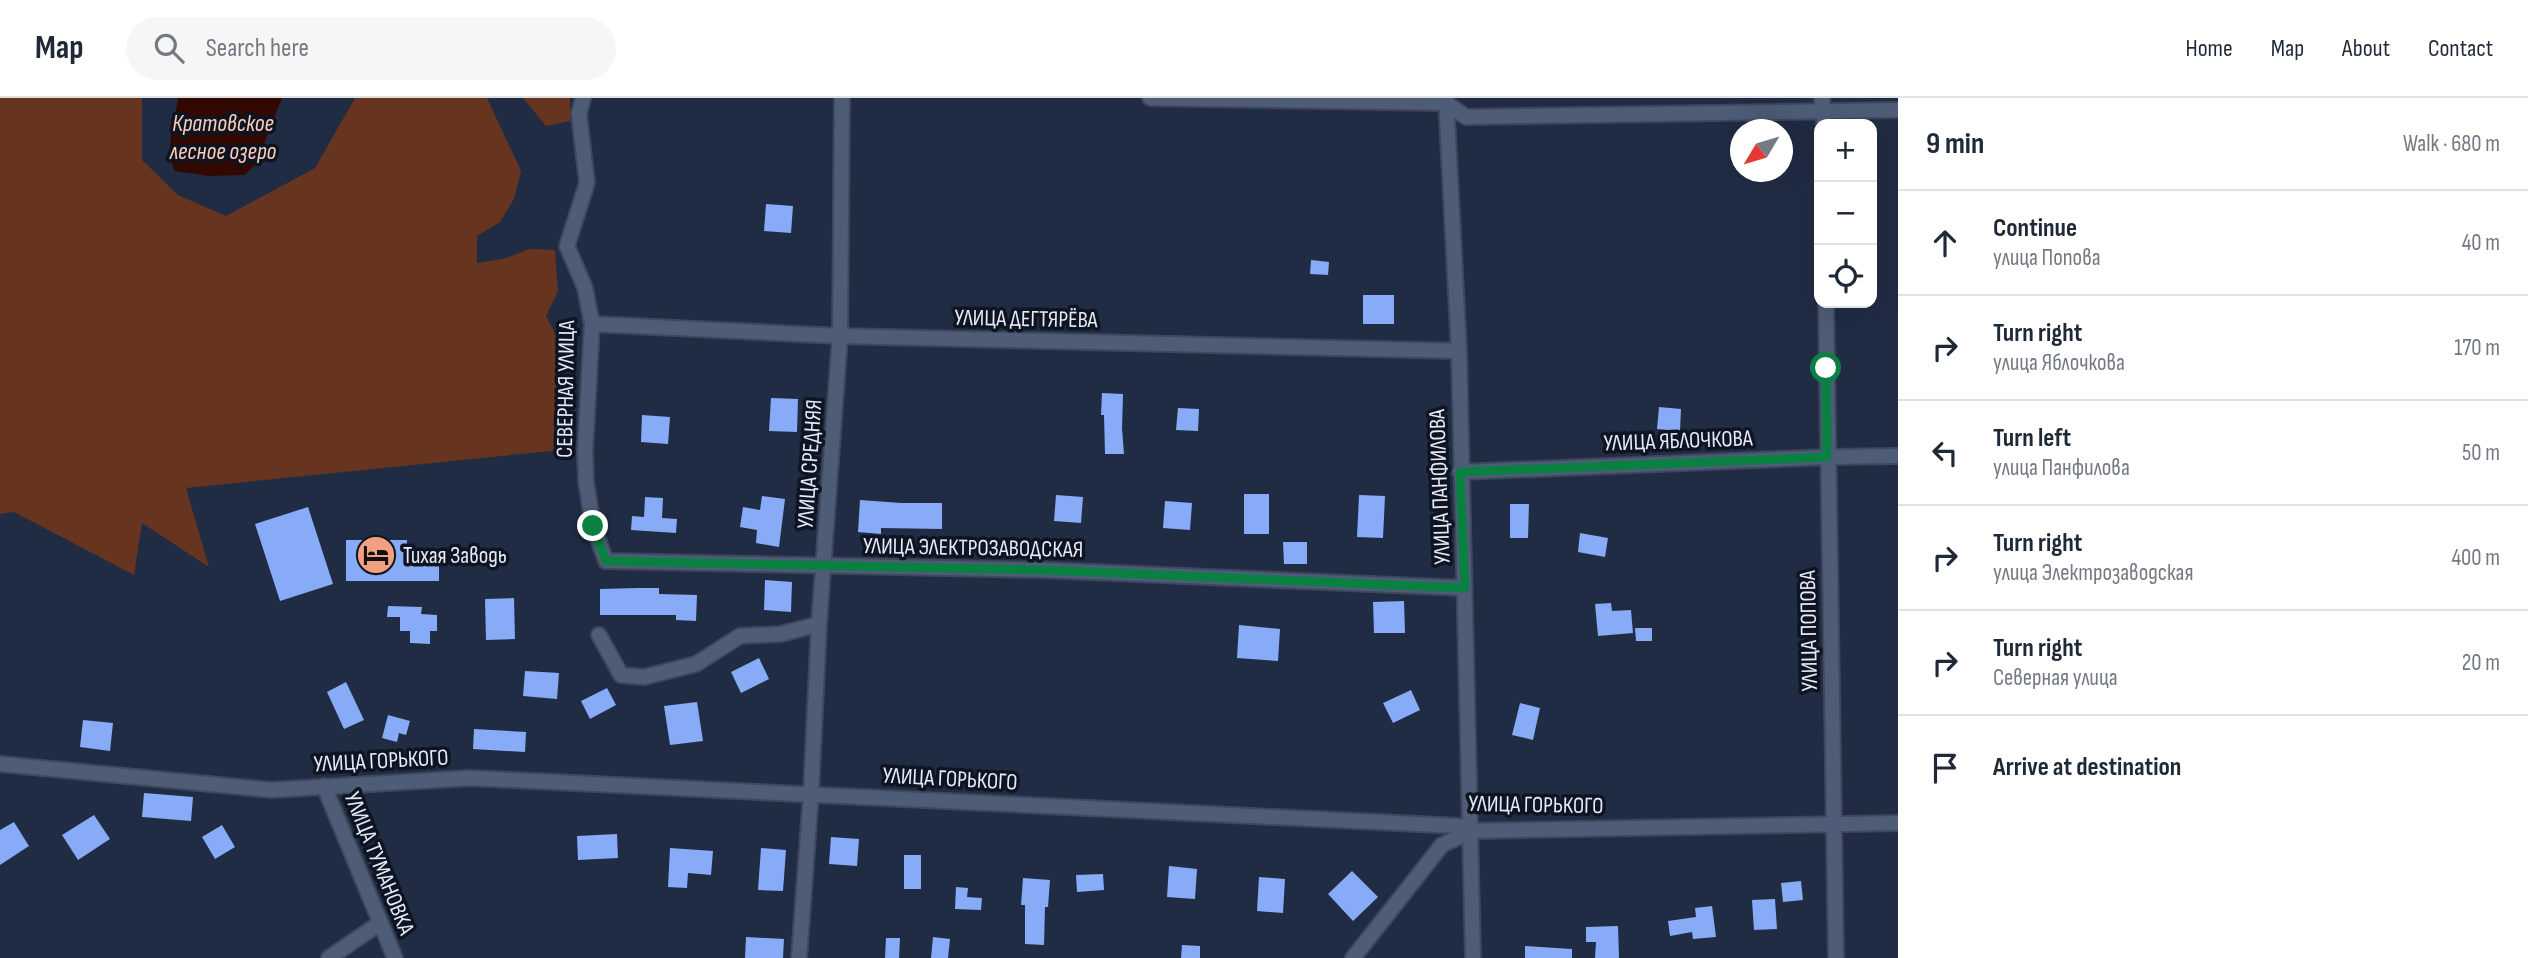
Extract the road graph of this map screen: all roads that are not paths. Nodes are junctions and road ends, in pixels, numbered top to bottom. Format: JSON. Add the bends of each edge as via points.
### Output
{"nodes":[{"id":1,"x":583,"y":98,"type":"edge"},
{"id":2,"x":842,"y":98,"type":"edge"},
{"id":3,"x":1150,"y":98,"type":"edge"},
{"id":4,"x":1446,"y":101,"type":"edge"},
{"id":5,"x":1898,"y":110,"type":"edge"},
{"id":6,"x":1823,"y":111,"type":"edge"},
{"id":7,"x":1826,"y":308,"type":"edge"},
{"id":8,"x":592,"y":324,"type":"junction"},
{"id":9,"x":840,"y":336,"type":"junction"},
{"id":10,"x":1459,"y":351,"type":"junction"},
{"id":11,"x":1898,"y":456,"type":"edge"},
{"id":12,"x":1827,"y":457,"type":"junction"},
{"id":13,"x":1460,"y":472,"type":"junction"},
{"id":14,"x":606,"y":561,"type":"joint"},
{"id":15,"x":824,"y":567,"type":"junction"},
{"id":16,"x":1465,"y":588,"type":"junction"},
{"id":17,"x":819,"y":624,"type":"junction"},
{"id":18,"x":599,"y":635,"type":"dead end"},
{"id":19,"x":0,"y":764,"type":"edge"},
{"id":20,"x":18,"y":764,"type":"junction"},
{"id":21,"x":0,"y":775,"type":"edge"},
{"id":22,"x":324,"y":786,"type":"junction"},
{"id":23,"x":811,"y":794,"type":"junction"},
{"id":24,"x":1898,"y":823,"type":"edge"},
{"id":25,"x":1835,"y":825,"type":"junction"},
{"id":26,"x":1471,"y":831,"type":"junction"},
{"id":27,"x":380,"y":923,"type":"junction"},
{"id":28,"x":329,"y":958,"type":"edge"},
{"id":29,"x":395,"y":958,"type":"edge"},
{"id":30,"x":799,"y":958,"type":"edge"},
{"id":31,"x":1353,"y":958,"type":"edge"},
{"id":32,"x":1473,"y":958,"type":"edge"},
{"id":33,"x":1836,"y":958,"type":"edge"}],
"edges":[{"from":1,"to":8,"type":"street","name":"СЕВЕРНАЯ УЛИЦА","via":[[579,114],[587,183],[567,246],[585,288]]},
{"from":2,"to":9,"type":"street","name":"УЛИЦА СРЕДНЯЯ"},
{"from":3,"to":4,"type":"street"},
{"from":4,"to":6,"type":"street","via":[[1466,117]]},
{"from":4,"to":10,"type":"street","name":"УЛИЦА ПАНФИЛОВА"},
{"from":5,"to":6,"type":"street"},
{"from":7,"to":12,"type":"street","name":"УЛИЦА ПОПОВА"},
{"from":8,"to":9,"type":"street","name":"УЛИЦА ДЕГТЯРЁВА"},
{"from":8,"to":14,"type":"street","name":"СЕВЕРНАЯ УЛИЦА","via":[[586,481],[593,526]]},
{"from":9,"to":10,"type":"street","name":"УЛИЦА ДЕГТЯРЁВА"},
{"from":9,"to":15,"type":"street","name":"УЛИЦА СРЕДНЯЯ"},
{"from":10,"to":13,"type":"street","name":"УЛИЦА ПАНФИЛОВА"},
{"from":11,"to":12,"type":"street","name":"УЛИЦА ЯБЛОЧКОВА"},
{"from":12,"to":13,"type":"street","name":"УЛИЦА ЯБЛОЧКОВА"},
{"from":12,"to":25,"type":"street","name":"УЛИЦА ПОПОВА"},
{"from":13,"to":16,"type":"street","name":"УЛИЦА ПАНФИЛОВА"},
{"from":14,"to":15,"type":"street","name":"УЛИЦА ЭЛЕКТРОЗАВОДСКАЯ"},
{"from":15,"to":16,"type":"street","name":"УЛИЦА ЭЛЕКТРОЗАВОДСКАЯ","via":[[1045,570]]},
{"from":15,"to":17,"type":"street","name":"УЛИЦА СРЕДНЯЯ"},
{"from":16,"to":26,"type":"street","name":"УЛИЦА ПАНФИЛОВА"},
{"from":17,"to":18,"type":"street","via":[[781,634],[740,636],[696,664],[644,677],[621,675]]},
{"from":17,"to":23,"type":"street","name":"УЛИЦА СРЕДНЯЯ"},
{"from":19,"to":20,"type":"street","name":"УЛИЦА ГОРЬКОГО"},
{"from":20,"to":21,"type":"street"},
{"from":20,"to":22,"type":"street","name":"УЛИЦА ГОРЬКОГО","via":[[272,790]]},
{"from":22,"to":23,"type":"street","name":"УЛИЦА ГОРЬКОГО","via":[[470,778]]},
{"from":22,"to":27,"type":"street","name":"УЛИЦА ТУМАНОВКА"},
{"from":23,"to":26,"type":"street","name":"УЛИЦА ГОРЬКОГО","via":[[1460,826]]},
{"from":23,"to":30,"type":"street","name":"УЛИЦА СРЕДНЯЯ"},
{"from":24,"to":25,"type":"street","name":"УЛИЦА ГОРЬКОГО"},
{"from":25,"to":26,"type":"street","name":"УЛИЦА ГОРЬКОГО"},
{"from":25,"to":33,"type":"street","name":"УЛИЦА ПОПОВА"},
{"from":26,"to":31,"type":"street","via":[[1442,845]]},
{"from":26,"to":32,"type":"street","name":"УЛИЦА ПАНФИЛОВА"},
{"from":27,"to":28,"type":"street"},
{"from":27,"to":29,"type":"street","name":"УЛИЦА ТУМАНОВКА"}]}
